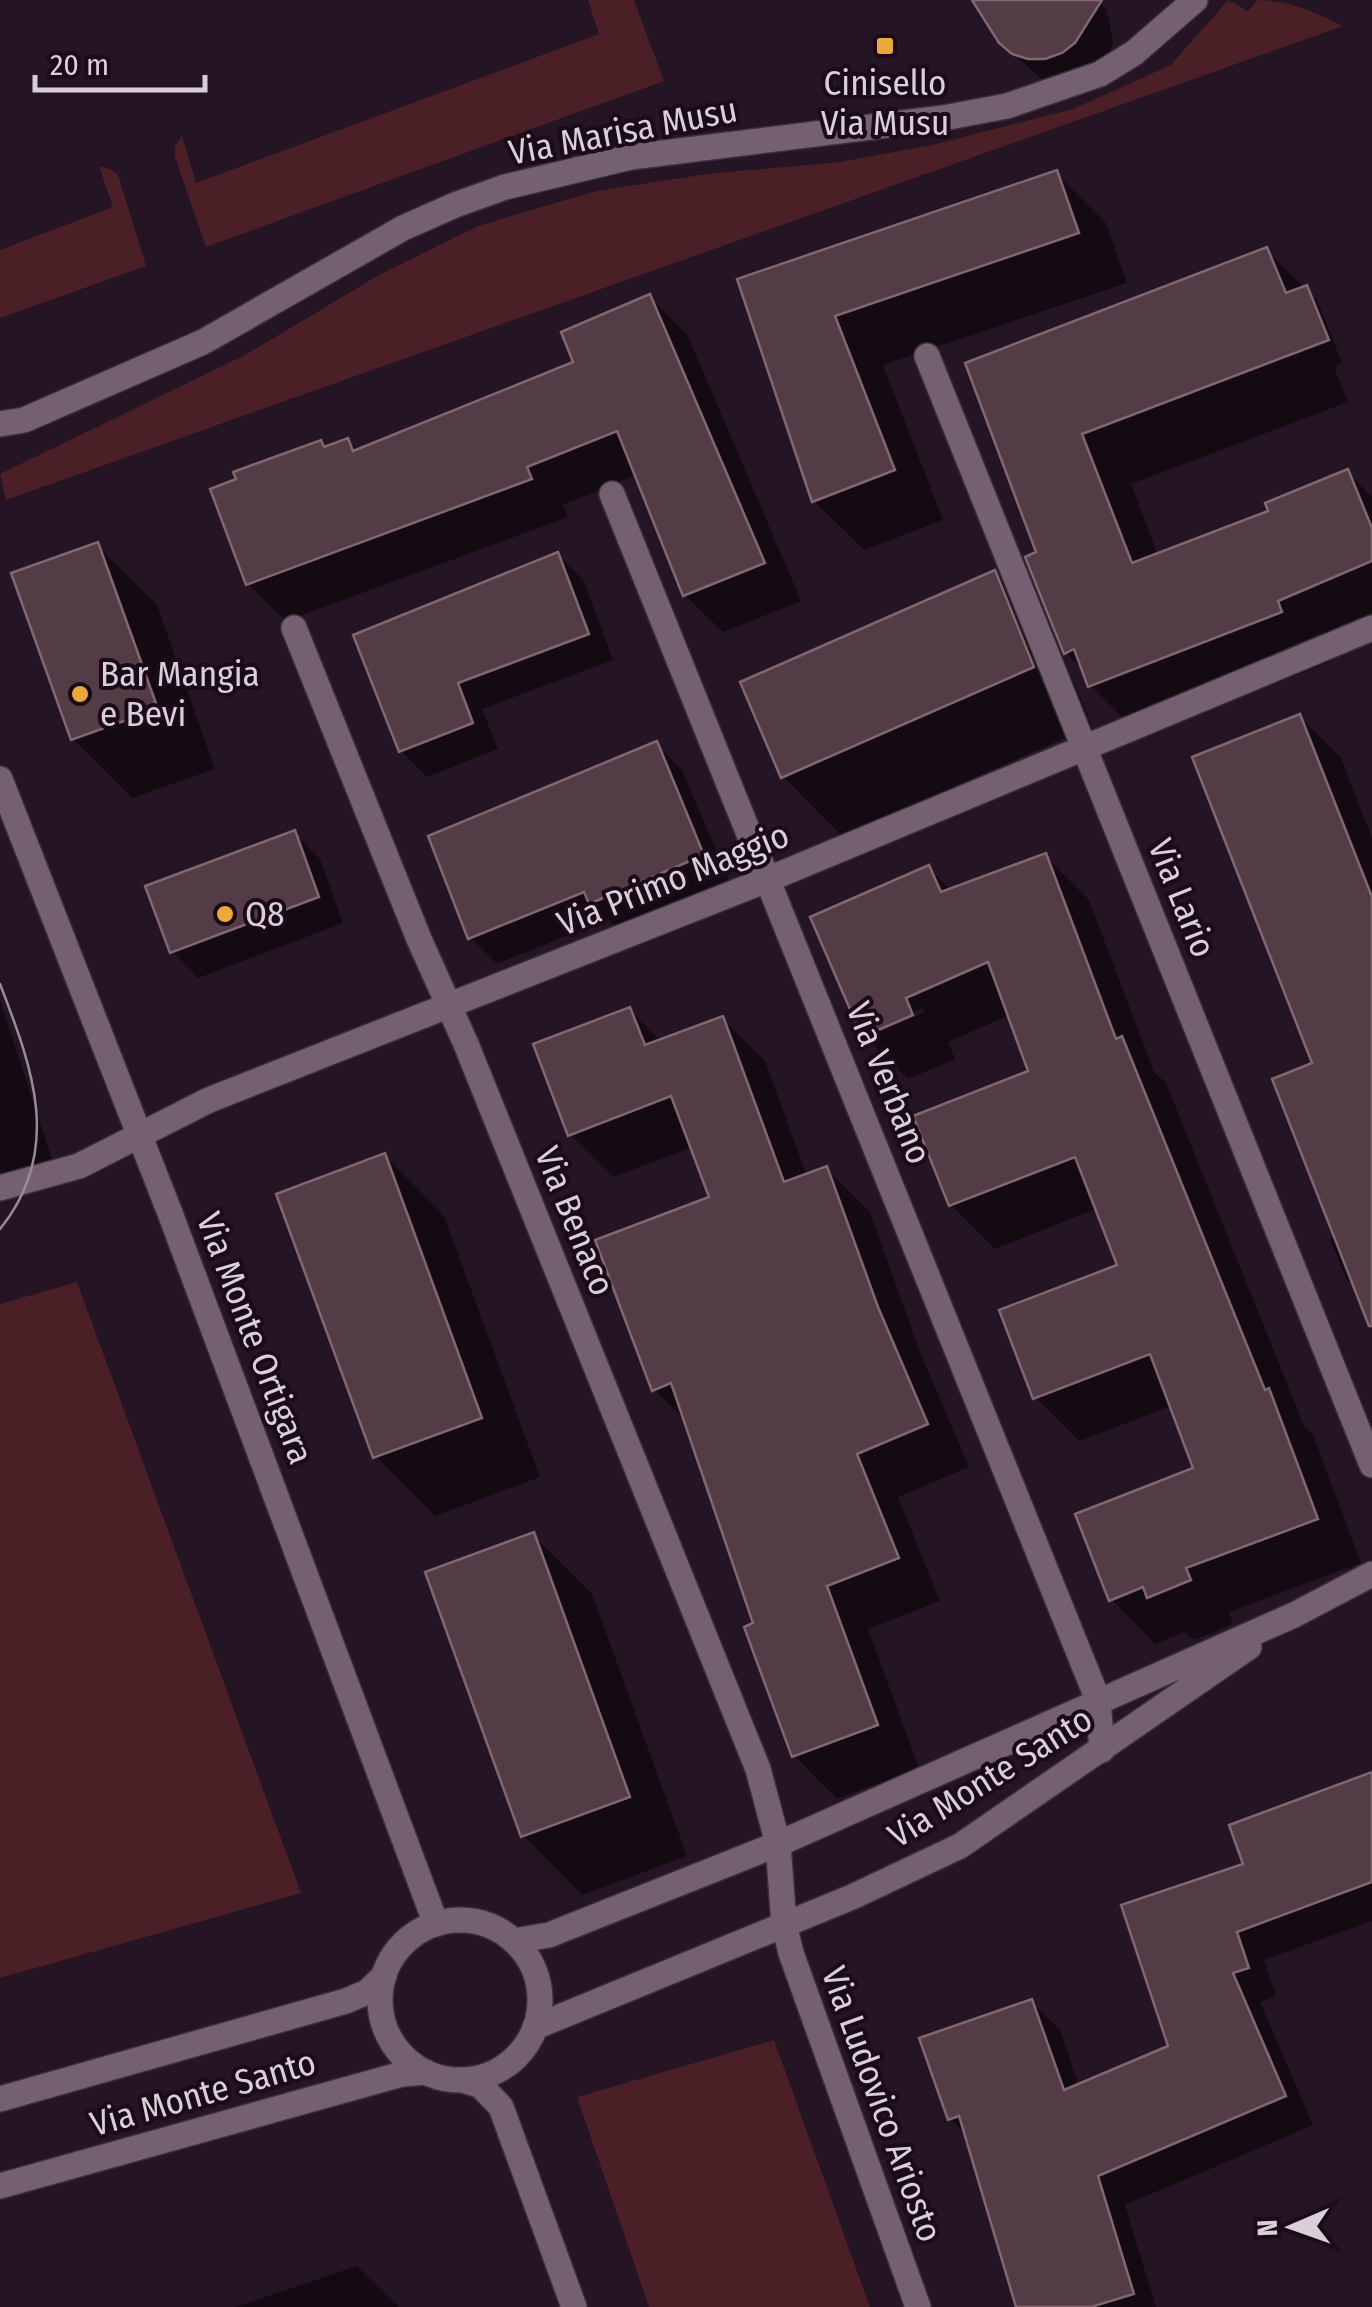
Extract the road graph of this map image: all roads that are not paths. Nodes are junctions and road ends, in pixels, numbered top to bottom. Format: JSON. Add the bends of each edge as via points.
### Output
{"nodes":[{"id":1,"x":1195,"y":0,"type":"edge"},
{"id":2,"x":926,"y":356,"type":"dead end"},
{"id":3,"x":12,"y":422,"type":"edge"},
{"id":4,"x":0,"y":438,"type":"edge"},
{"id":5,"x":612,"y":494,"type":"dead end"},
{"id":6,"x":294,"y":628,"type":"dead end"},
{"id":7,"x":1372,"y":628,"type":"edge"},
{"id":8,"x":1084,"y":749,"type":"junction"},
{"id":9,"x":0,"y":779,"type":"edge"},
{"id":10,"x":769,"y":879,"type":"junction"},
{"id":11,"x":449,"y":1007,"type":"junction"},
{"id":12,"x":138,"y":1138,"type":"junction"},
{"id":13,"x":0,"y":1188,"type":"edge"},
{"id":14,"x":1372,"y":1465,"type":"edge"},
{"id":15,"x":1372,"y":1574,"type":"edge"},
{"id":16,"x":1294,"y":1615,"type":"junction"},
{"id":17,"x":1098,"y":1700,"type":"junction"},
{"id":18,"x":1102,"y":1750,"type":"junction"},
{"id":19,"x":778,"y":1844,"type":"junction"},
{"id":20,"x":436,"y":1924,"type":"junction"},
{"id":21,"x":784,"y":1924,"type":"junction"},
{"id":22,"x":514,"y":1941,"type":"junction"},
{"id":23,"x":384,"y":1976,"type":"junction"},
{"id":24,"x":535,"y":2027,"type":"junction"},
{"id":25,"x":426,"y":2072,"type":"junction"},
{"id":26,"x":463,"y":2080,"type":"junction"},
{"id":27,"x":0,"y":2099,"type":"edge"},
{"id":28,"x":0,"y":2186,"type":"edge"},
{"id":29,"x":574,"y":2307,"type":"edge"},
{"id":30,"x":918,"y":2307,"type":"edge"}],
"edges":[{"from":1,"to":3,"type":"street","name":"Via Marisa Musu","via":[[1134,54],[1100,74],[1008,106],[631,157],[455,205],[203,342]]},
{"from":2,"to":8,"type":"street","name":"Via Lario"},
{"from":3,"to":4,"type":"street","name":"Via Marisa Musu"},
{"from":5,"to":10,"type":"street","name":"Via Verbano"},
{"from":6,"to":11,"type":"street","name":"Via Benaco"},
{"from":7,"to":8,"type":"street","name":"Via Primo Maggio"},
{"from":8,"to":10,"type":"street","name":"Via Primo Maggio"},
{"from":8,"to":14,"type":"street","name":"Via Lario"},
{"from":9,"to":12,"type":"street","name":"Via Monte Ortigara"},
{"from":10,"to":11,"type":"street","name":"Via Primo Maggio"},
{"from":10,"to":17,"type":"street","name":"Via Verbano"},
{"from":11,"to":12,"type":"street","name":"Via Primo Maggio","via":[[209,1100]]},
{"from":11,"to":19,"type":"street","name":"Via Benaco","via":[[758,1769]]},
{"from":12,"to":13,"type":"street","name":"Via Primo Maggio","via":[[79,1166]]},
{"from":12,"to":20,"type":"street","name":"Via Monte Ortigara"},
{"from":15,"to":16,"type":"street","name":"Via Monte Santo"},
{"from":16,"to":17,"type":"street","name":"Via Monte Santo"},
{"from":16,"to":18,"type":"street","name":"Via Monte Santo"},
{"from":17,"to":18,"type":"street","name":"Via Verbano"},
{"from":17,"to":19,"type":"street","name":"Via Monte Santo"},
{"from":18,"to":21,"type":"street","name":"Via Monte Santo","via":[[960,1846]]},
{"from":19,"to":21,"type":"street","name":"Via Benaco"},
{"from":19,"to":22,"type":"street","name":"Via Monte Santo","via":[[550,1934]]},
{"from":20,"to":22,"type":"street","via":[[472,1921]]},
{"from":20,"to":23,"type":"street","via":[[404,1944]]},
{"from":21,"to":24,"type":"street","name":"Via Monte Santo"},
{"from":21,"to":30,"type":"street","name":"Via Ludovico Ariosto"},
{"from":22,"to":24,"type":"street","via":[[538,1981]]},
{"from":23,"to":25,"type":"street","via":[[380,2004],[387,2032]]},
{"from":23,"to":27,"type":"street","name":"Via Monte Santo","via":[[346,2001]]},
{"from":24,"to":26,"type":"street","via":[[507,2064]]},
{"from":25,"to":26,"type":"street"},
{"from":25,"to":28,"type":"street","name":"Via Monte Santo"},
{"from":26,"to":29,"type":"street","via":[[481,2086],[501,2107]]}]}
